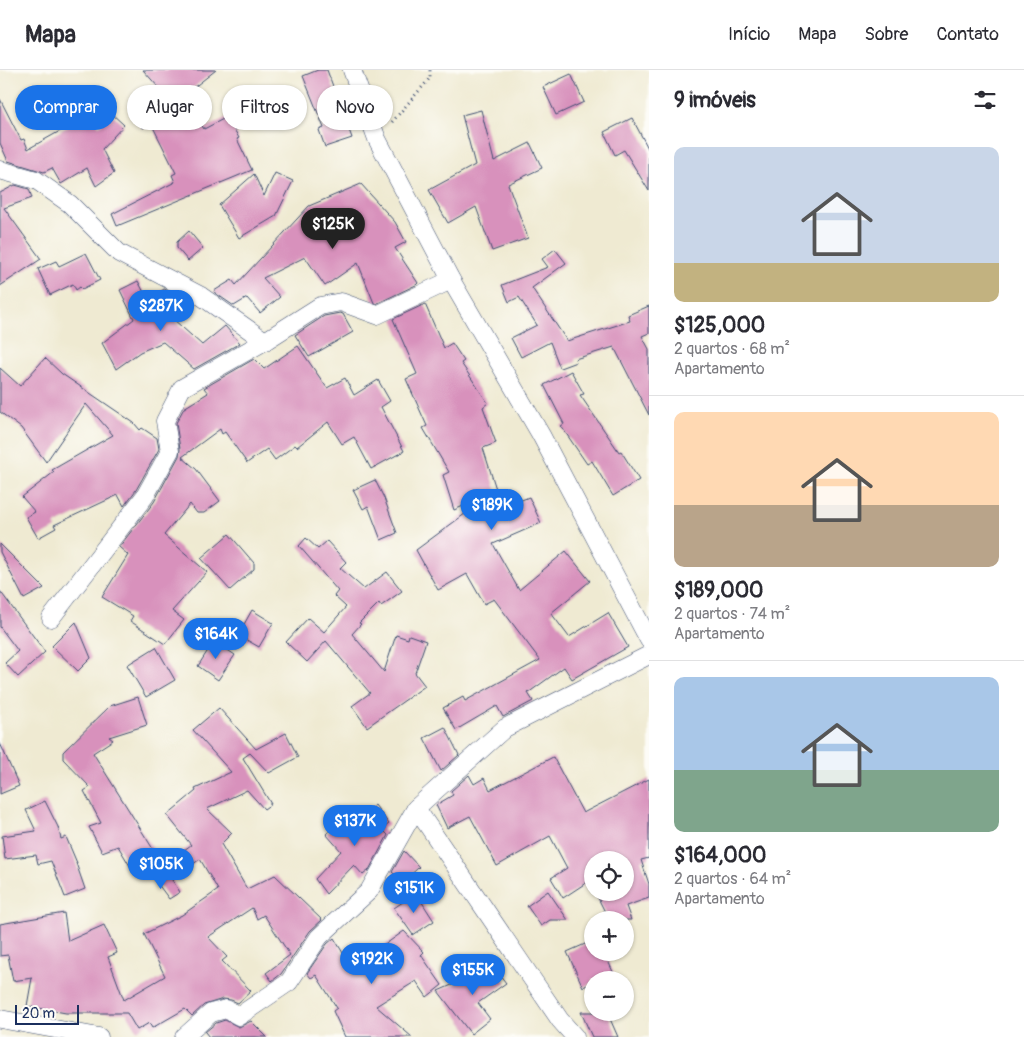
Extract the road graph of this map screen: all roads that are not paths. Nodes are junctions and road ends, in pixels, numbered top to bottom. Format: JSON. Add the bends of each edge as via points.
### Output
{"nodes":[{"id":1,"x":352,"y":70,"type":"edge"},
{"id":2,"x":0,"y":170,"type":"edge"},
{"id":3,"x":451,"y":280,"type":"junction"},
{"id":4,"x":266,"y":341,"type":"junction"},
{"id":5,"x":52,"y":618,"type":"dead end"},
{"id":6,"x":649,"y":640,"type":"edge"},
{"id":7,"x":649,"y":655,"type":"edge"},
{"id":8,"x":416,"y":808,"type":"junction"},
{"id":9,"x":0,"y":1018,"type":"edge"},
{"id":10,"x":99,"y":1037,"type":"edge"},
{"id":11,"x":184,"y":1037,"type":"edge"},
{"id":12,"x":575,"y":1037,"type":"edge"}],
"edges":[{"from":1,"to":3,"type":"street","via":[[377,139]]},
{"from":2,"to":4,"type":"street","via":[[36,180],[70,204],[119,252],[202,296]]},
{"from":3,"to":4,"type":"street","via":[[377,315],[341,302],[320,306]]},
{"from":3,"to":6,"type":"street","via":[[542,435]]},
{"from":4,"to":5,"type":"street","via":[[182,388],[165,421],[170,450],[145,496]]},
{"from":7,"to":8,"type":"street","via":[[505,728]]},
{"from":8,"to":11,"type":"street","via":[[369,891],[319,937],[289,982],[239,1016],[226,1009],[211,1013]]},
{"from":8,"to":12,"type":"street","via":[[560,1020]]},
{"from":9,"to":10,"type":"street"}]}
